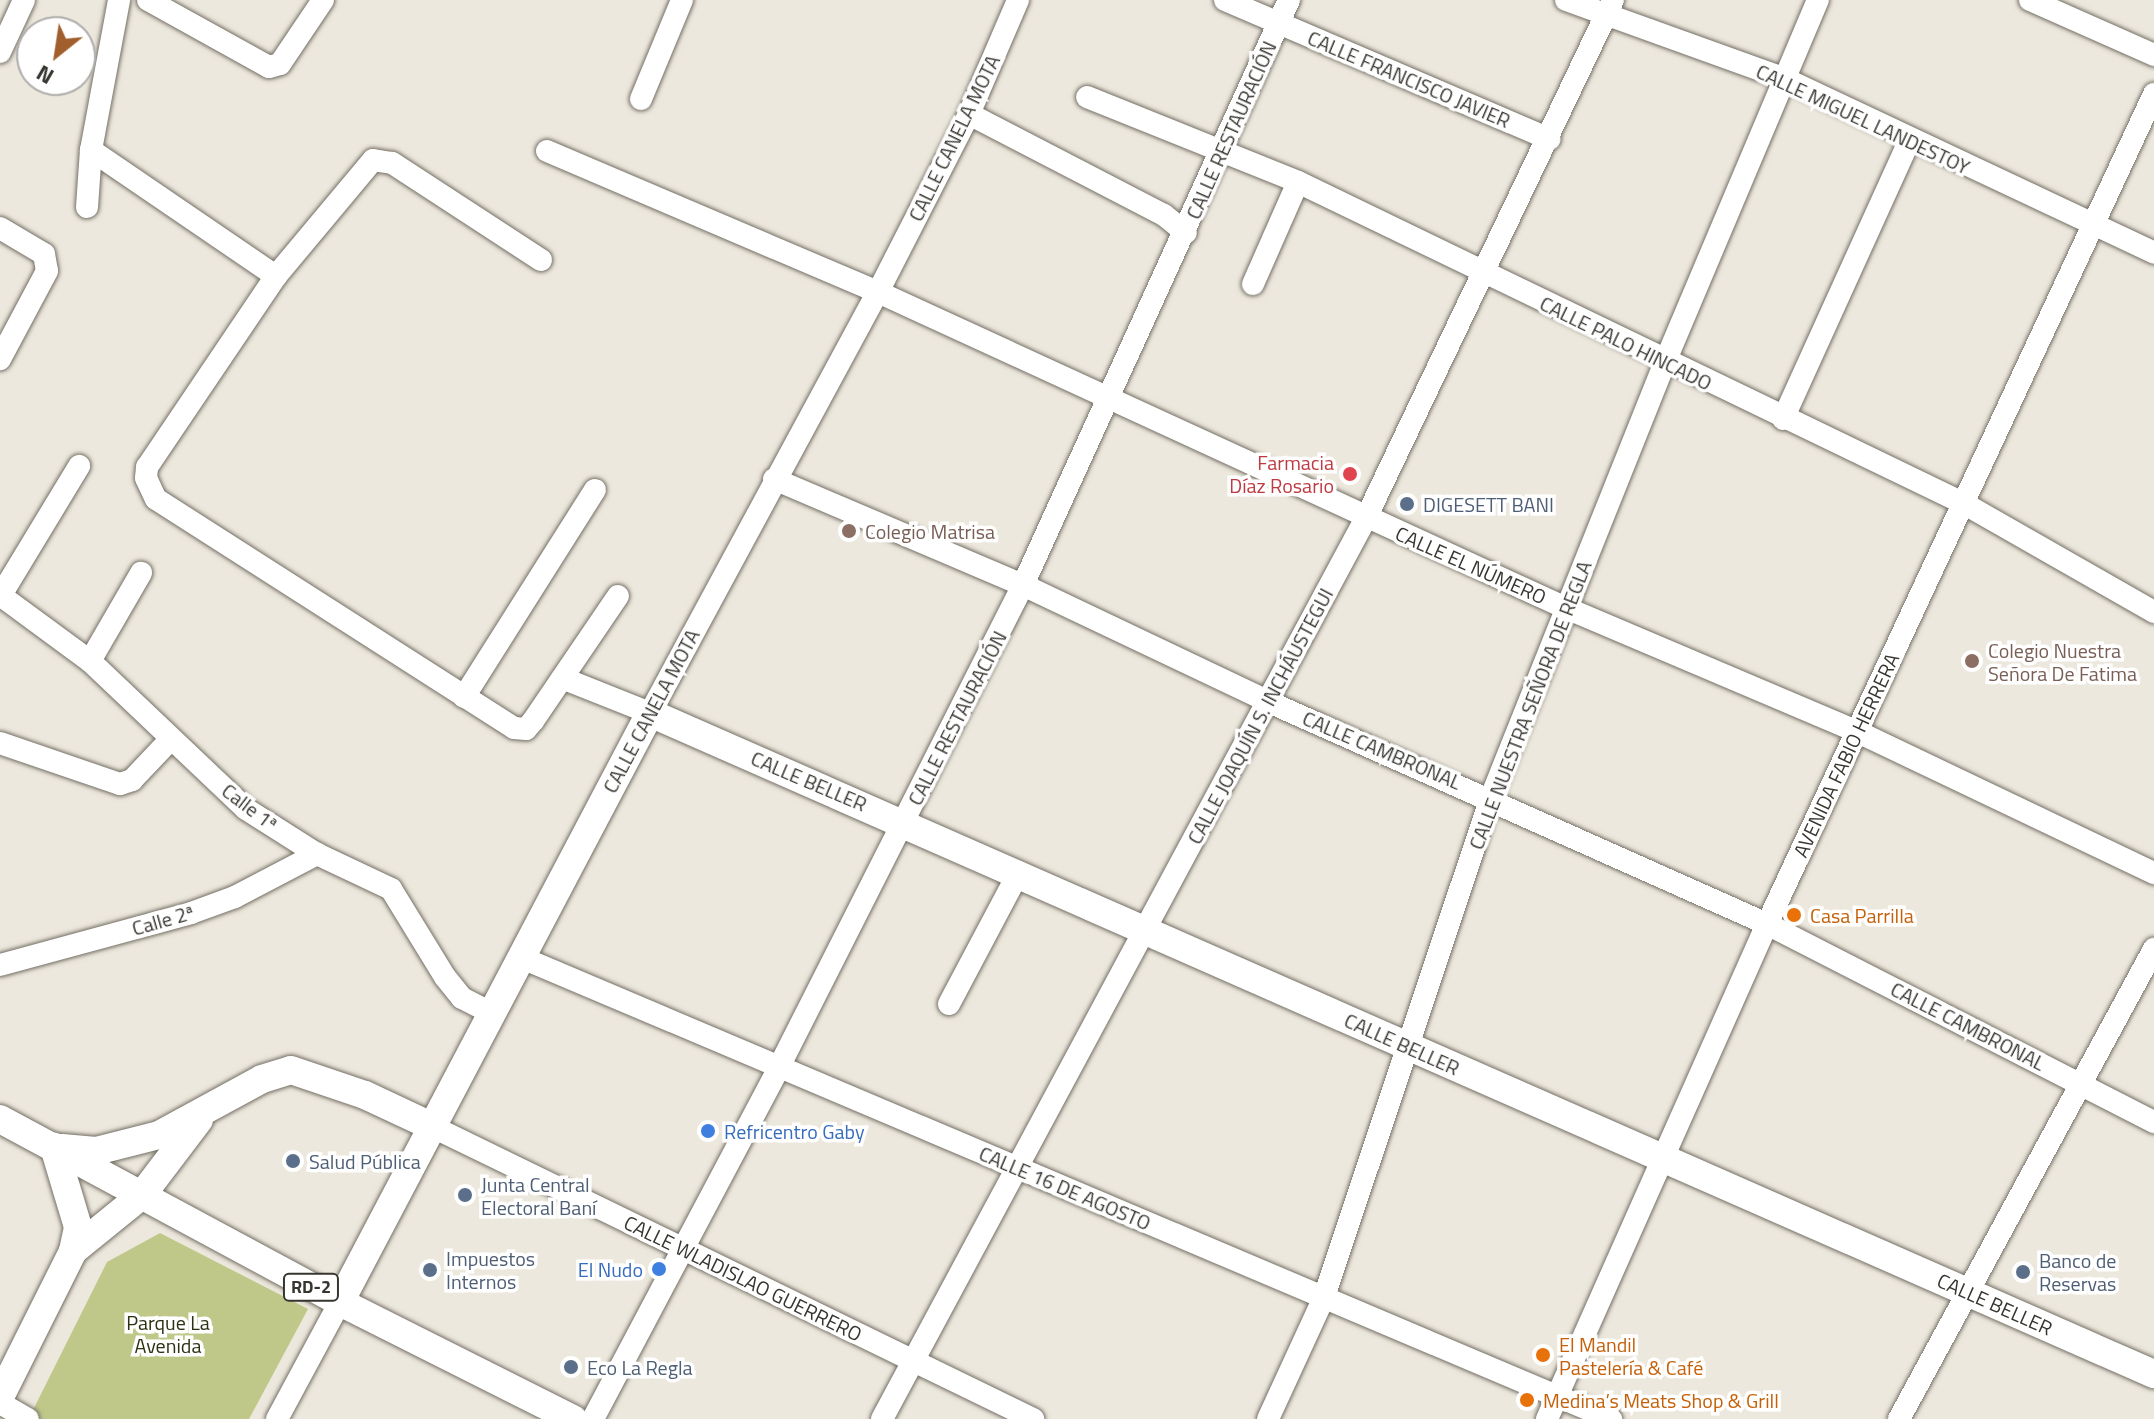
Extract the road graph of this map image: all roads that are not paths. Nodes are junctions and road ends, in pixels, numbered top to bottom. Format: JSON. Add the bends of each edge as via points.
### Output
{"nodes":[{"id":1,"x":24,"y":0,"type":"edge"},
{"id":2,"x":119,"y":0,"type":"edge"},
{"id":3,"x":148,"y":0,"type":"edge"},
{"id":4,"x":323,"y":0,"type":"edge"},
{"id":5,"x":682,"y":0,"type":"edge"},
{"id":6,"x":1018,"y":0,"type":"edge"},
{"id":7,"x":1225,"y":0,"type":"edge"},
{"id":8,"x":1289,"y":0,"type":"edge"},
{"id":9,"x":1566,"y":0,"type":"edge"},
{"id":10,"x":1818,"y":0,"type":"edge"},
{"id":11,"x":2030,"y":0,"type":"edge"},
{"id":12,"x":1609,"y":8,"type":"edge"},
{"id":13,"x":1278,"y":22,"type":"junction"},
{"id":14,"x":0,"y":52,"type":"edge"},
{"id":15,"x":2154,"y":55,"type":"edge"},
{"id":16,"x":1785,"y":79,"type":"junction"},
{"id":17,"x":2154,"y":94,"type":"edge"},
{"id":18,"x":1087,"y":97,"type":"dead end"},
{"id":19,"x":641,"y":99,"type":"dead end"},
{"id":20,"x":969,"y":114,"type":"junction"},
{"id":21,"x":1549,"y":139,"type":"junction"},
{"id":22,"x":1910,"y":139,"type":"junction"},
{"id":23,"x":91,"y":150,"type":"junction"},
{"id":24,"x":1220,"y":150,"type":"junction"},
{"id":25,"x":547,"y":151,"type":"dead end"},
{"id":26,"x":1298,"y":182,"type":"junction"},
{"id":27,"x":87,"y":207,"type":"dead end"},
{"id":28,"x":2094,"y":226,"type":"junction"},
{"id":29,"x":0,"y":228,"type":"edge"},
{"id":30,"x":1186,"y":233,"type":"junction"},
{"id":31,"x":2154,"y":253,"type":"edge"},
{"id":32,"x":541,"y":260,"type":"dead end"},
{"id":33,"x":1484,"y":273,"type":"junction"},
{"id":34,"x":276,"y":276,"type":"junction"},
{"id":35,"x":1253,"y":284,"type":"dead end"},
{"id":36,"x":878,"y":292,"type":"junction"},
{"id":37,"x":0,"y":359,"type":"edge"},
{"id":38,"x":1665,"y":362,"type":"junction"},
{"id":39,"x":1108,"y":400,"type":"junction"},
{"id":40,"x":1783,"y":419,"type":"junction"},
{"id":41,"x":79,"y":466,"type":"dead end"},
{"id":42,"x":774,"y":479,"type":"junction"},
{"id":43,"x":595,"y":490,"type":"dead end"},
{"id":44,"x":1963,"y":503,"type":"junction"},
{"id":45,"x":1366,"y":518,"type":"junction"},
{"id":46,"x":141,"y":573,"type":"dead end"},
{"id":47,"x":1023,"y":585,"type":"junction"},
{"id":48,"x":0,"y":595,"type":"edge"},
{"id":49,"x":618,"y":596,"type":"dead end"},
{"id":50,"x":1566,"y":608,"type":"junction"},
{"id":51,"x":2153,"y":610,"type":"edge"},
{"id":52,"x":90,"y":661,"type":"junction"},
{"id":53,"x":562,"y":678,"type":"junction"},
{"id":54,"x":464,"y":697,"type":"junction"},
{"id":55,"x":1269,"y":702,"type":"junction"},
{"id":56,"x":650,"y":713,"type":"junction"},
{"id":57,"x":1858,"y":732,"type":"junction"},
{"id":58,"x":170,"y":740,"type":"junction"},
{"id":59,"x":0,"y":743,"type":"edge"},
{"id":60,"x":1491,"y":797,"type":"junction"},
{"id":61,"x":905,"y":822,"type":"junction"},
{"id":62,"x":317,"y":854,"type":"junction"},
{"id":63,"x":1019,"y":872,"type":"junction"},
{"id":64,"x":2154,"y":873,"type":"edge"},
{"id":65,"x":1767,"y":924,"type":"junction"},
{"id":66,"x":1146,"y":928,"type":"junction"},
{"id":67,"x":2154,"y":949,"type":"edge"},
{"id":68,"x":520,"y":957,"type":"junction"},
{"id":69,"x":0,"y":965,"type":"edge"},
{"id":70,"x":949,"y":1004,"type":"dead end"},
{"id":71,"x":492,"y":1013,"type":"junction"},
{"id":72,"x":1409,"y":1048,"type":"junction"},
{"id":73,"x":779,"y":1067,"type":"junction"},
{"id":74,"x":2080,"y":1083,"type":"junction"},
{"id":75,"x":205,"y":1113,"type":"junction"},
{"id":76,"x":0,"y":1119,"type":"edge"},
{"id":77,"x":2154,"y":1122,"type":"edge"},
{"id":78,"x":429,"y":1125,"type":"junction"},
{"id":79,"x":54,"y":1147,"type":"junction"},
{"id":80,"x":1664,"y":1157,"type":"junction"},
{"id":81,"x":1015,"y":1167,"type":"junction"},
{"id":82,"x":142,"y":1195,"type":"junction"},
{"id":83,"x":682,"y":1248,"type":"junction"},
{"id":84,"x":73,"y":1251,"type":"junction"},
{"id":85,"x":1969,"y":1294,"type":"junction"},
{"id":86,"x":1324,"y":1297,"type":"junction"},
{"id":87,"x":340,"y":1302,"type":"junction"},
{"id":88,"x":912,"y":1362,"type":"junction"},
{"id":89,"x":2154,"y":1374,"type":"edge"},
{"id":90,"x":1557,"y":1396,"type":"junction"},
{"id":91,"x":0,"y":1397,"type":"edge"},
{"id":92,"x":0,"y":1403,"type":"edge"},
{"id":93,"x":28,"y":1419,"type":"edge"},
{"id":94,"x":277,"y":1419,"type":"edge"},
{"id":95,"x":573,"y":1419,"type":"edge"},
{"id":96,"x":593,"y":1419,"type":"edge"},
{"id":97,"x":882,"y":1419,"type":"edge"},
{"id":98,"x":1033,"y":1419,"type":"edge"},
{"id":99,"x":1268,"y":1419,"type":"edge"},
{"id":100,"x":1547,"y":1419,"type":"edge"},
{"id":101,"x":1611,"y":1419,"type":"edge"},
{"id":102,"x":1899,"y":1419,"type":"edge"}],
"edges":[{"from":1,"to":14,"type":"street"},
{"from":2,"to":23,"type":"street"},
{"from":3,"to":4,"type":"street","via":[[269,67],[280,64]]},
{"from":5,"to":19,"type":"street"},
{"from":6,"to":20,"type":"street","name":"CALLE CANELA MOTA"},
{"from":7,"to":13,"type":"street","name":"CALLE FRANCISCO JAVIER"},
{"from":8,"to":13,"type":"street","name":"CALLE RESTAURACIÓN"},
{"from":9,"to":12,"type":"street","name":"CALLE MIGUEL LANDESTOY"},
{"from":10,"to":16,"type":"street","name":"CALLE NUESTRA SEÑORA DE REGLA"},
{"from":11,"to":15,"type":"street"},
{"from":12,"to":16,"type":"street","name":"CALLE MIGUEL LANDESTOY"},
{"from":12,"to":21,"type":"street","name":"CALLE JOAQUÍN S. INCHÁUSTEGUI"},
{"from":13,"to":21,"type":"street","name":"CALLE FRANCISCO JAVIER"},
{"from":13,"to":24,"type":"street","name":"CALLE RESTAURACIÓN"},
{"from":16,"to":22,"type":"street","name":"CALLE MIGUEL LANDESTOY"},
{"from":16,"to":38,"type":"street","name":"CALLE NUESTRA SEÑORA DE REGLA"},
{"from":17,"to":28,"type":"street","name":"AVENIDA FABIO HERRERA"},
{"from":18,"to":24,"type":"street","name":"CALLE PALO HINCADO"},
{"from":20,"to":30,"type":"street","via":[[1164,215]]},
{"from":20,"to":36,"type":"street","name":"CALLE CANELA MOTA"},
{"from":21,"to":33,"type":"street","name":"CALLE JOAQUÍN S. INCHÁUSTEGUI"},
{"from":22,"to":28,"type":"street","name":"CALLE MIGUEL LANDESTOY"},
{"from":22,"to":40,"type":"street"},
{"from":23,"to":27,"type":"street"},
{"from":23,"to":34,"type":"street"},
{"from":24,"to":26,"type":"street","name":"CALLE PALO HINCADO"},
{"from":24,"to":30,"type":"street","name":"CALLE RESTAURACIÓN"},
{"from":25,"to":36,"type":"street","name":"CALLE EL NÚMERO"},
{"from":26,"to":33,"type":"street","name":"CALLE PALO HINCADO"},
{"from":26,"to":35,"type":"street"},
{"from":28,"to":31,"type":"street","name":"CALLE MIGUEL LANDESTOY"},
{"from":28,"to":44,"type":"street","name":"AVENIDA FABIO HERRERA"},
{"from":29,"to":37,"type":"street","via":[[44,254],[47,271]]},
{"from":30,"to":39,"type":"street","name":"CALLE RESTAURACIÓN"},
{"from":32,"to":34,"type":"street","via":[[380,157]]},
{"from":33,"to":38,"type":"street","name":"CALLE PALO HINCADO"},
{"from":33,"to":45,"type":"street","name":"CALLE JOAQUÍN S. INCHÁUSTEGUI"},
{"from":34,"to":54,"type":"street","via":[[147,467],[146,478],[156,499]]},
{"from":36,"to":39,"type":"street","name":"CALLE EL NÚMERO"},
{"from":36,"to":42,"type":"street","name":"CALLE CANELA MOTA"},
{"from":38,"to":40,"type":"street","name":"CALLE PALO HINCADO"},
{"from":38,"to":50,"type":"street","name":"CALLE NUESTRA SEÑORA DE REGLA"},
{"from":39,"to":45,"type":"street","name":"CALLE EL NÚMERO"},
{"from":39,"to":47,"type":"street","name":"CALLE RESTAURACIÓN"},
{"from":40,"to":44,"type":"street","name":"CALLE PALO HINCADO"},
{"from":41,"to":48,"type":"street"},
{"from":42,"to":47,"type":"street","name":"CALLE CAMBRONAL"},
{"from":42,"to":56,"type":"street","name":"CALLE CANELA MOTA"},
{"from":43,"to":54,"type":"street"},
{"from":44,"to":51,"type":"street","name":"CALLE PALO HINCADO"},
{"from":44,"to":57,"type":"street","name":"AVENIDA FABIO HERRERA"},
{"from":45,"to":50,"type":"street","name":"CALLE EL NÚMERO"},
{"from":45,"to":55,"type":"street","name":"CALLE JOAQUÍN S. INCHÁUSTEGUI"},
{"from":46,"to":52,"type":"street"},
{"from":47,"to":55,"type":"street","name":"CALLE CAMBRONAL"},
{"from":47,"to":61,"type":"street","name":"CALLE RESTAURACIÓN"},
{"from":48,"to":52,"type":"street","name":"Calle 1ª"},
{"from":49,"to":53,"type":"street"},
{"from":50,"to":57,"type":"street","name":"CALLE EL NÚMERO"},
{"from":50,"to":60,"type":"street","name":"CALLE NUESTRA SEÑORA DE REGLA"},
{"from":52,"to":58,"type":"street","name":"Calle 1ª"},
{"from":53,"to":54,"type":"street","via":[[526,729],[514,728]]},
{"from":53,"to":56,"type":"street"},
{"from":55,"to":60,"type":"street","name":"CALLE CAMBRONAL"},
{"from":55,"to":66,"type":"street","name":"CALLE JOAQUÍN S. INCHÁUSTEGUI"},
{"from":56,"to":61,"type":"main road","name":"CALLE BELLER"},
{"from":56,"to":68,"type":"main road","name":"CALLE CANELA MOTA"},
{"from":57,"to":64,"type":"street","name":"CALLE EL NÚMERO"},
{"from":57,"to":65,"type":"street","name":"AVENIDA FABIO HERRERA"},
{"from":58,"to":59,"type":"street","via":[[132,780],[120,784]]},
{"from":58,"to":62,"type":"street","name":"Calle 1ª","via":[[246,809]]},
{"from":60,"to":65,"type":"street","name":"CALLE CAMBRONAL"},
{"from":60,"to":72,"type":"street","name":"CALLE NUESTRA SEÑORA DE REGLA"},
{"from":61,"to":63,"type":"main road","name":"CALLE BELLER"},
{"from":61,"to":73,"type":"street","name":"CALLE RESTAURACIÓN"},
{"from":62,"to":69,"type":"street","name":"Calle 2ª","via":[[235,897],[191,913]]},
{"from":62,"to":71,"type":"street","name":"Calle 1ª","via":[[391,889],[462,998]]},
{"from":63,"to":66,"type":"main road","name":"CALLE BELLER"},
{"from":63,"to":70,"type":"street"},
{"from":65,"to":74,"type":"street","name":"CALLE CAMBRONAL"},
{"from":65,"to":80,"type":"street","name":"AVENIDA FABIO HERRERA"},
{"from":66,"to":72,"type":"main road","name":"CALLE BELLER"},
{"from":66,"to":81,"type":"street","name":"CALLE JOAQUÍN S. INCHÁUSTEGUI"},
{"from":67,"to":74,"type":"street"},
{"from":68,"to":71,"type":"main road","name":"CALLE CANELA MOTA"},
{"from":68,"to":73,"type":"street","name":"CALLE 16 DE AGOSTO"},
{"from":71,"to":78,"type":"main road","name":"CALLE CANELA MOTA"},
{"from":72,"to":80,"type":"main road","name":"CALLE BELLER"},
{"from":72,"to":86,"type":"street","name":"CALLE NUESTRA SEÑORA DE REGLA"},
{"from":73,"to":81,"type":"street","name":"CALLE 16 DE AGOSTO"},
{"from":73,"to":83,"type":"street","name":"CALLE RESTAURACIÓN"},
{"from":74,"to":77,"type":"street","name":"CALLE CAMBRONAL"},
{"from":74,"to":85,"type":"street"},
{"from":75,"to":78,"type":"main road","name":"CALLE WLADISLAO GUERRERO","via":[[262,1079],[291,1070],[365,1095]]},
{"from":75,"to":79,"type":"main road","name":"CALLE WLADISLAO GUERRERO","via":[[121,1146],[96,1151]]},
{"from":75,"to":82,"type":"main road"},
{"from":76,"to":79,"type":"main road","number":"RD-2"},
{"from":78,"to":83,"type":"street","name":"CALLE WLADISLAO GUERRERO"},
{"from":78,"to":87,"type":"main road","name":"CALLE CANELA MOTA"},
{"from":79,"to":82,"type":"main road","number":"RD-2"},
{"from":79,"to":84,"type":"main road","via":[[78,1227]]},
{"from":80,"to":85,"type":"main road","name":"CALLE BELLER"},
{"from":80,"to":90,"type":"street","name":"AVENIDA FABIO HERRERA"},
{"from":81,"to":86,"type":"street","name":"CALLE 16 DE AGOSTO"},
{"from":81,"to":88,"type":"street","name":"CALLE JOAQUÍN S. INCHÁUSTEGUI"},
{"from":82,"to":84,"type":"main road"},
{"from":82,"to":87,"type":"main road","number":"RD-2"},
{"from":83,"to":88,"type":"street","name":"CALLE WLADISLAO GUERRERO"},
{"from":83,"to":96,"type":"street","name":"CALLE RESTAURACIÓN"},
{"from":84,"to":91,"type":"main road"},
{"from":85,"to":89,"type":"main road","name":"CALLE BELLER"},
{"from":85,"to":102,"type":"street"},
{"from":86,"to":90,"type":"street","name":"CALLE 16 DE AGOSTO"},
{"from":86,"to":99,"type":"street","name":"CALLE NUESTRA SEÑORA DE REGLA"},
{"from":87,"to":94,"type":"street","name":"CALLE CANELA MOTA"},
{"from":87,"to":95,"type":"main road","number":"RD-2"},
{"from":88,"to":97,"type":"street","name":"CALLE JOAQUÍN S. INCHÁUSTEGUI"},
{"from":88,"to":98,"type":"street","name":"CALLE WLADISLAO GUERRERO"},
{"from":90,"to":100,"type":"street","name":"AVENIDA FABIO HERRERA"},
{"from":90,"to":101,"type":"street","name":"CALLE 16 DE AGOSTO"},
{"from":92,"to":93,"type":"street"}]}
